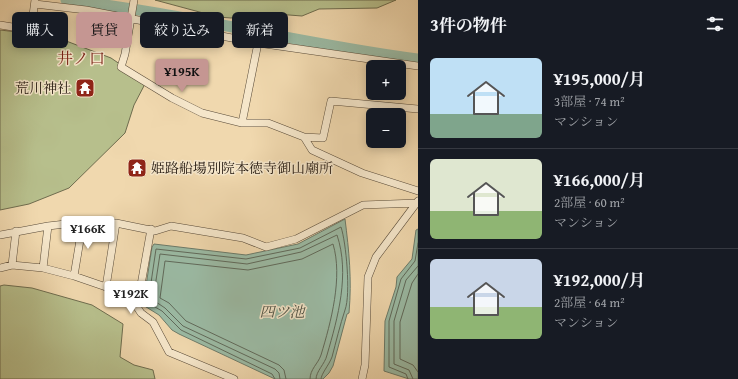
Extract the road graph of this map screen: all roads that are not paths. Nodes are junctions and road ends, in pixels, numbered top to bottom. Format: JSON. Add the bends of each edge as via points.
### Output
{"nodes":[{"id":1,"x":134,"y":1,"type":"edge"},
{"id":2,"x":35,"y":2,"type":"edge"},
{"id":3,"x":97,"y":12,"type":"edge"},
{"id":4,"x":132,"y":12,"type":"edge"},
{"id":5,"x":132,"y":18,"type":"edge"},
{"id":6,"x":0,"y":25,"type":"edge"},
{"id":7,"x":232,"y":37,"type":"edge"},
{"id":8,"x":288,"y":46,"type":"edge"},
{"id":9,"x":125,"y":48,"type":"edge"},
{"id":10,"x":257,"y":48,"type":"edge"},
{"id":11,"x":418,"y":66,"type":"edge"},
{"id":12,"x":418,"y":110,"type":"edge"},
{"id":13,"x":242,"y":123,"type":"junction"},
{"id":14,"x":304,"y":137,"type":"junction"},
{"id":15,"x":418,"y":192,"type":"edge"},
{"id":16,"x":418,"y":202,"type":"edge"},
{"id":17,"x":83,"y":222,"type":"junction"},
{"id":18,"x":116,"y":223,"type":"junction"},
{"id":19,"x":48,"y":226,"type":"junction"},
{"id":20,"x":151,"y":229,"type":"junction"},
{"id":21,"x":16,"y":231,"type":"junction"},
{"id":22,"x":0,"y":235,"type":"edge"},
{"id":23,"x":12,"y":265,"type":"junction"},
{"id":24,"x":0,"y":268,"type":"edge"},
{"id":25,"x":43,"y":268,"type":"junction"},
{"id":26,"x":74,"y":276,"type":"junction"},
{"id":27,"x":106,"y":287,"type":"junction"},
{"id":28,"x":137,"y":307,"type":"junction"},
{"id":29,"x":234,"y":379,"type":"edge"},
{"id":30,"x":362,"y":379,"type":"edge"}],
"edges":[{"from":1,"to":4,"type":"street"},
{"from":2,"to":3,"type":"street"},
{"from":2,"to":6,"type":"street","via":[[31,30]]},
{"from":5,"to":7,"type":"street"},
{"from":8,"to":11,"type":"street"},
{"from":9,"to":13,"type":"street","via":[[121,66],[172,98],[202,112]]},
{"from":10,"to":13,"type":"street"},
{"from":12,"to":14,"type":"street","via":[[331,101],[323,138]]},
{"from":13,"to":14,"type":"street","via":[[268,123]]},
{"from":14,"to":15,"type":"street","via":[[312,150],[362,173]]},
{"from":16,"to":20,"type":"street","via":[[363,205],[296,239],[266,247],[243,238],[171,226],[155,231]]},
{"from":16,"to":30,"type":"street","via":[[371,266],[368,277],[365,365]]},
{"from":17,"to":18,"type":"street"},
{"from":17,"to":19,"type":"street"},
{"from":17,"to":26,"type":"street"},
{"from":18,"to":20,"type":"street"},
{"from":18,"to":27,"type":"street"},
{"from":19,"to":21,"type":"street"},
{"from":19,"to":25,"type":"street"},
{"from":20,"to":28,"type":"street"},
{"from":21,"to":22,"type":"street"},
{"from":21,"to":23,"type":"street"},
{"from":23,"to":24,"type":"street"},
{"from":23,"to":25,"type":"street"},
{"from":25,"to":26,"type":"street"},
{"from":26,"to":27,"type":"street"},
{"from":27,"to":28,"type":"street"},
{"from":28,"to":29,"type":"street","via":[[152,322],[169,352]]}]}
